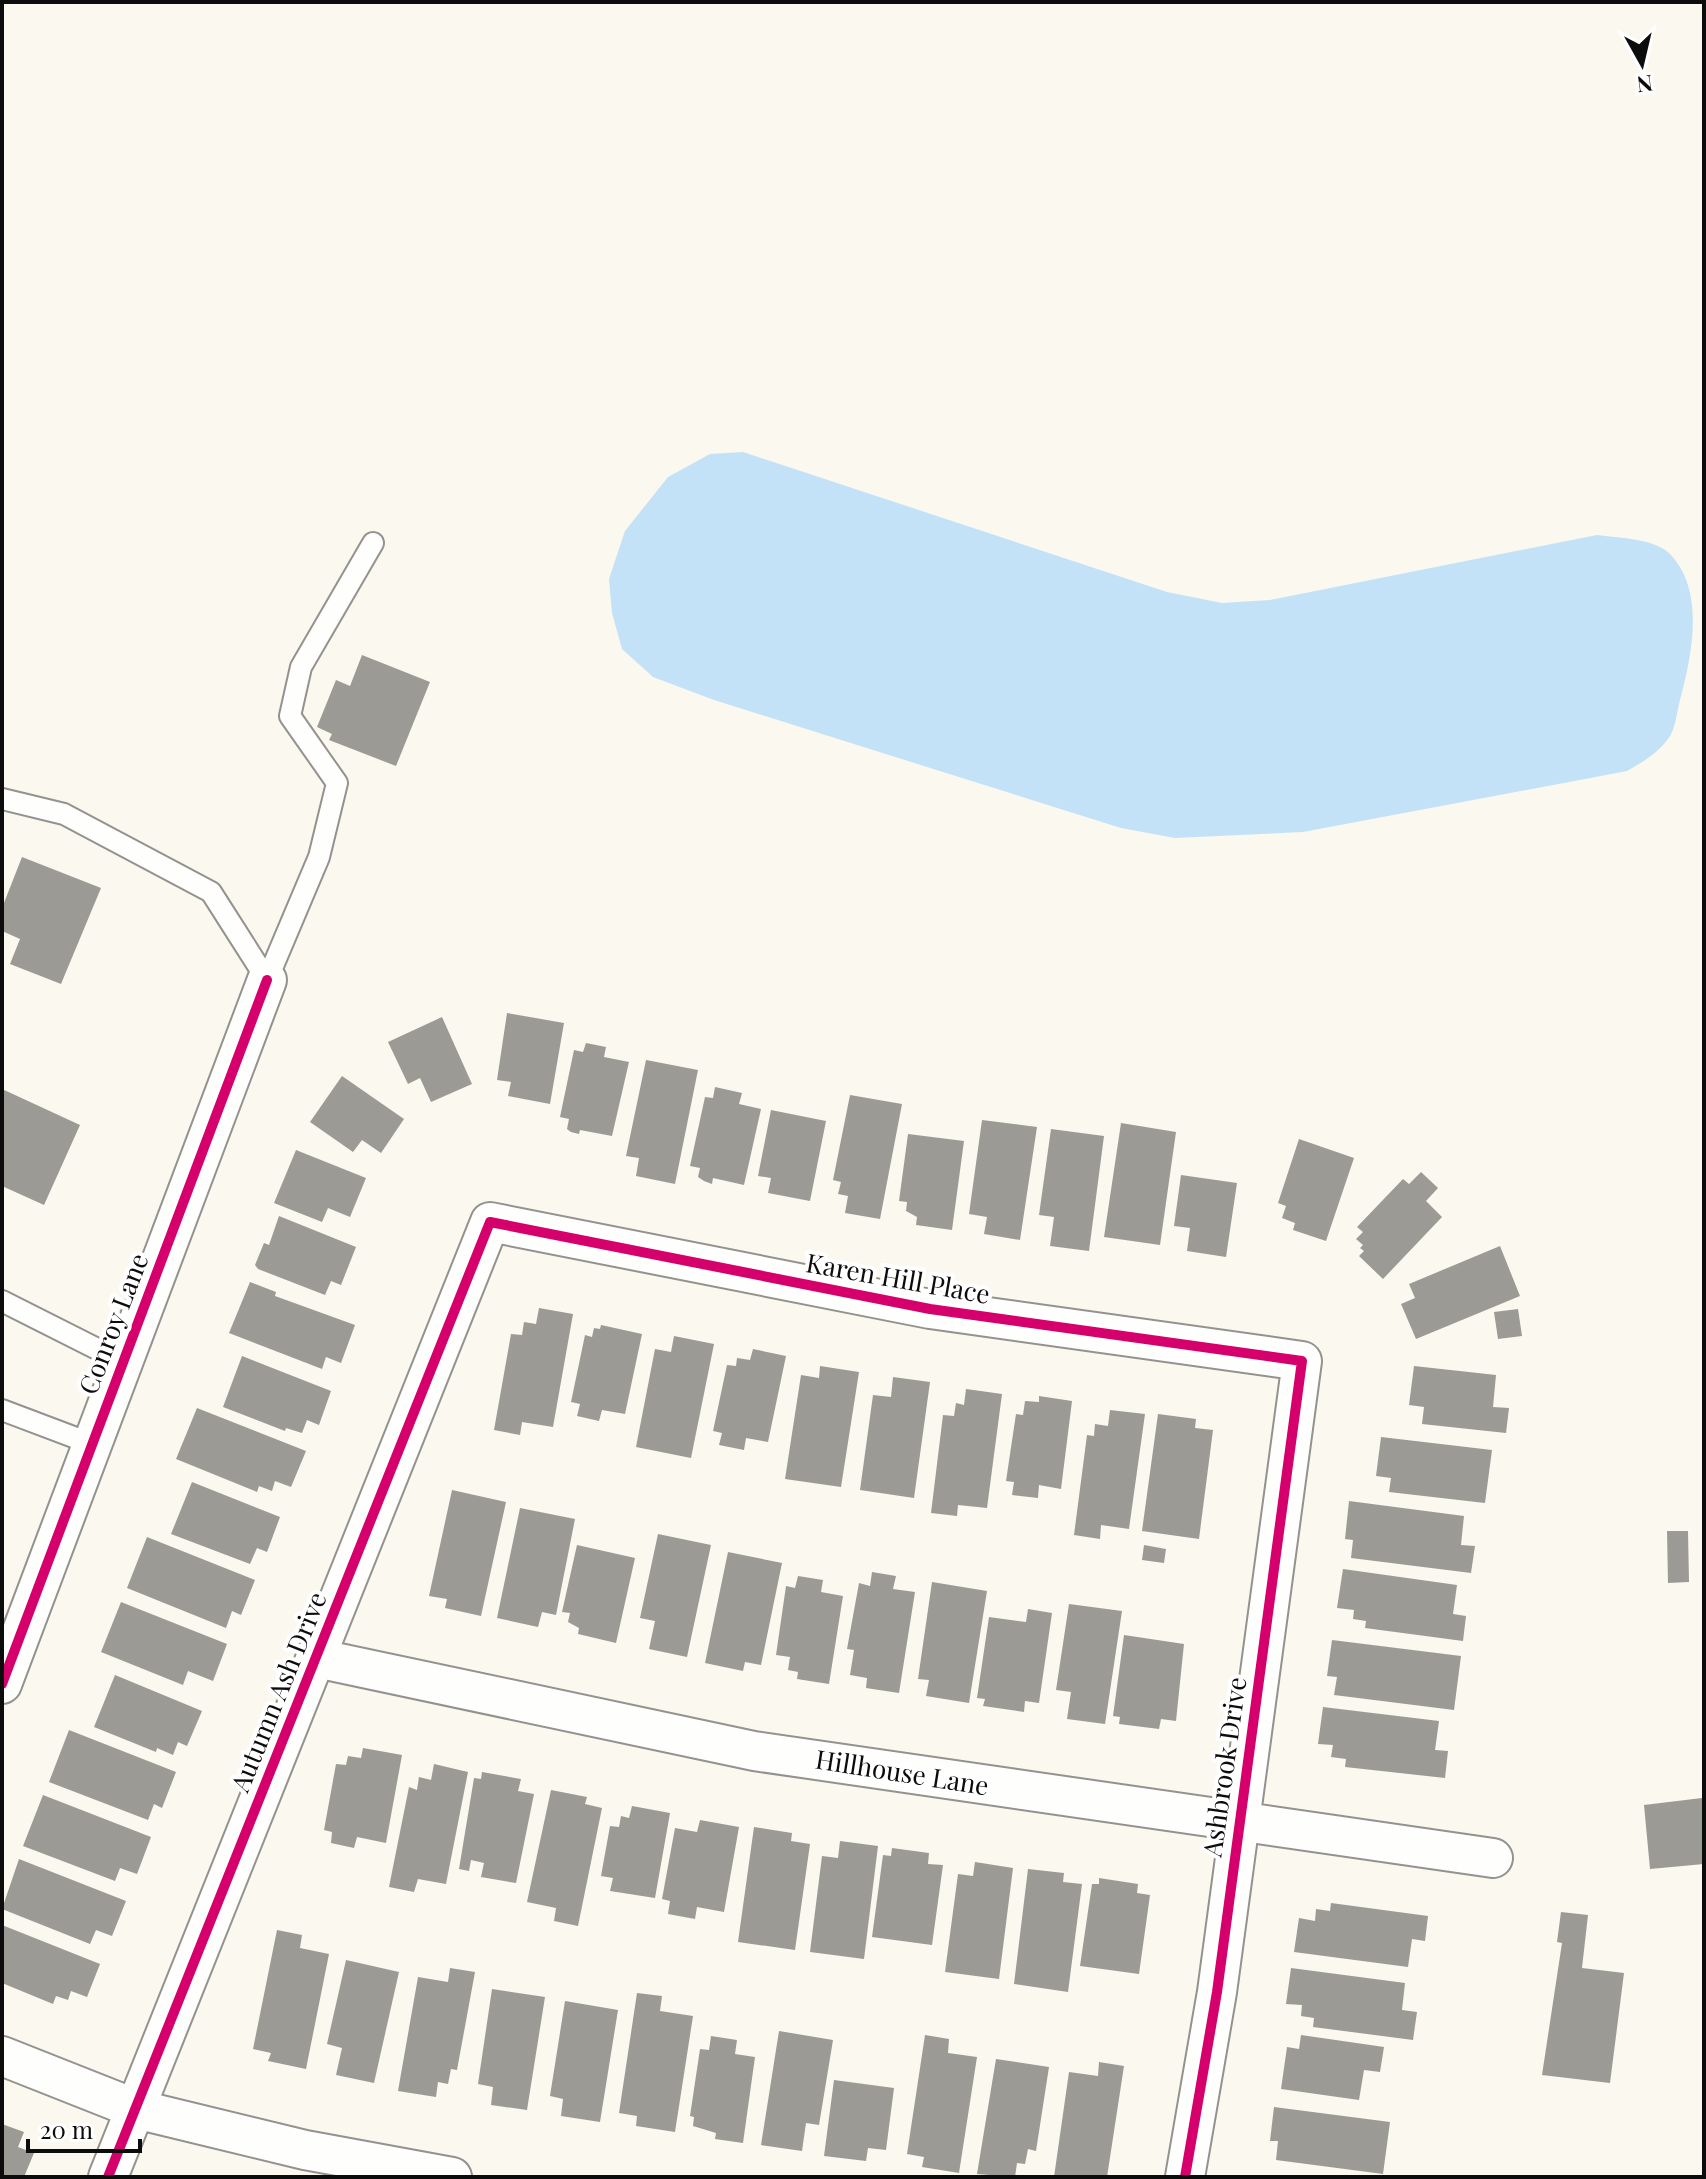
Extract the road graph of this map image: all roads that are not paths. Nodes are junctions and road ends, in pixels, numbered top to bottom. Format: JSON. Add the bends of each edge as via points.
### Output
{"nodes":[{"id":1,"x":373,"y":543,"type":"dead end"},
{"id":2,"x":2,"y":799,"type":"edge"},
{"id":3,"x":267,"y":980,"type":"junction"},
{"id":4,"x":490,"y":1222,"type":"joint"},
{"id":5,"x":2,"y":1301,"type":"edge"},
{"id":6,"x":1302,"y":1361,"type":"joint"},
{"id":7,"x":123,"y":1362,"type":"junction"},
{"id":8,"x":2,"y":1410,"type":"edge"},
{"id":9,"x":92,"y":1444,"type":"junction"},
{"id":10,"x":316,"y":1658,"type":"junction"},
{"id":11,"x":4,"y":1671,"type":"edge"},
{"id":12,"x":1240,"y":1824,"type":"junction"},
{"id":13,"x":1493,"y":1858,"type":"dead end"},
{"id":14,"x":2,"y":2056,"type":"edge"},
{"id":15,"x":136,"y":2109,"type":"junction"},
{"id":16,"x":108,"y":2177,"type":"edge"},
{"id":17,"x":452,"y":2177,"type":"edge"},
{"id":18,"x":1185,"y":2177,"type":"edge"}],
"edges":[{"from":1,"to":3,"type":"lane","via":[[301,667],[290,716],[337,783],[319,857]]},
{"from":2,"to":3,"type":"lane","via":[[64,814],[211,892]]},
{"from":3,"to":7,"type":"street","name":"Conroy Lane"},
{"from":4,"to":6,"type":"street","name":"Karen Hill Place","via":[[930,1309]]},
{"from":4,"to":10,"type":"street","name":"Autumn Ash Drive"},
{"from":5,"to":7,"type":"lane"},
{"from":6,"to":12,"type":"street","name":"Ashbrook Drive"},
{"from":7,"to":9,"type":"street","name":"Conroy Lane"},
{"from":8,"to":9,"type":"lane"},
{"from":9,"to":11,"type":"street","name":"Conroy Lane"},
{"from":10,"to":12,"type":"street","name":"Hillhouse Lane","via":[[754,1751]]},
{"from":10,"to":15,"type":"street","name":"Autumn Ash Drive"},
{"from":12,"to":13,"type":"street","name":"Hillhouse Lane"},
{"from":12,"to":18,"type":"street","name":"Ashbrook Drive"},
{"from":14,"to":15,"type":"street"},
{"from":15,"to":16,"type":"street","name":"Autumn Ash Drive"},
{"from":15,"to":17,"type":"street","via":[[305,2150]]}]}
